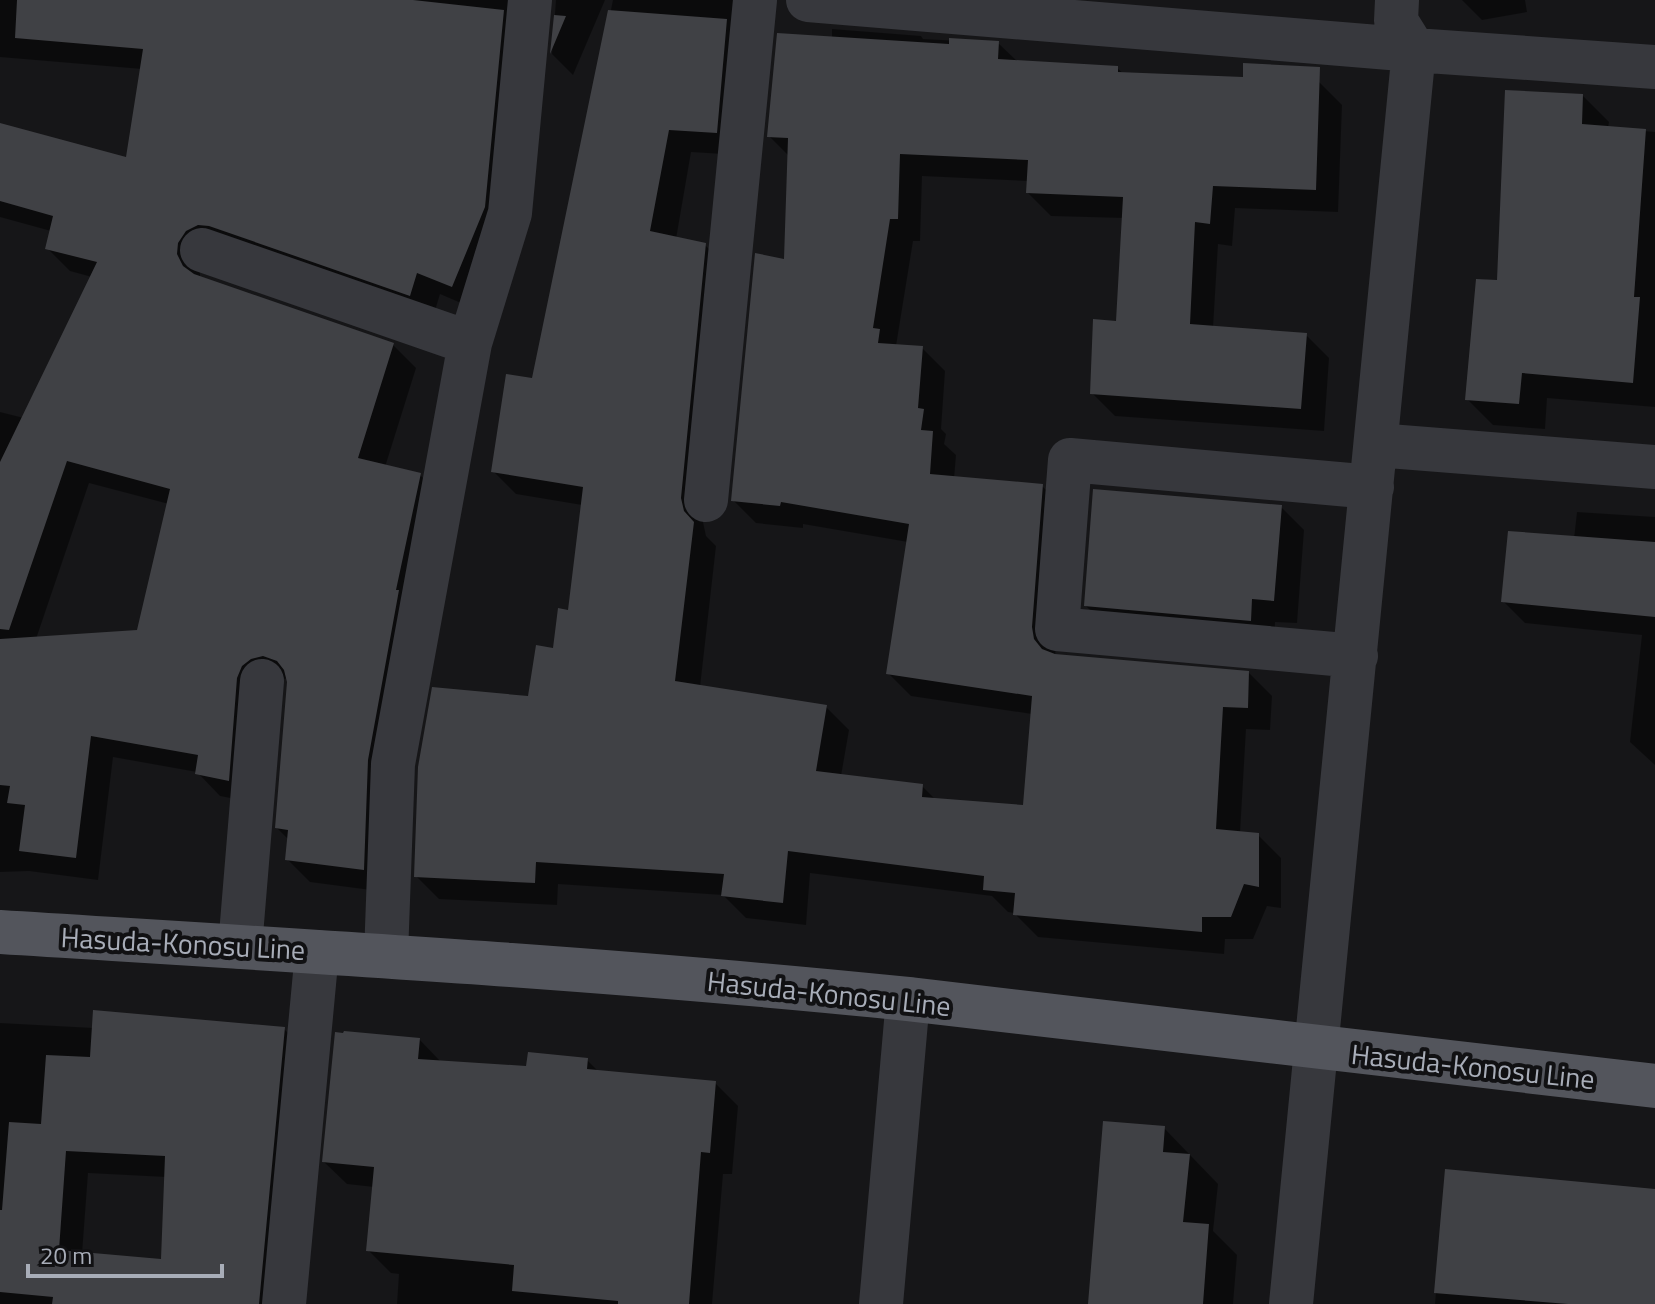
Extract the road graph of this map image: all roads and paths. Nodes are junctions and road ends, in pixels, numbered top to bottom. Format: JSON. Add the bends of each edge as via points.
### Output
{"nodes":[{"id":1,"x":530,"y":0,"type":"edge"},
{"id":2,"x":755,"y":0,"type":"edge"},
{"id":3,"x":808,"y":0,"type":"edge"},
{"id":4,"x":1397,"y":0,"type":"edge"},
{"id":5,"x":1414,"y":50,"type":"junction"},
{"id":6,"x":1655,"y":67,"type":"edge"},
{"id":7,"x":202,"y":250,"type":"dead end"},
{"id":8,"x":470,"y":343,"type":"junction"},
{"id":9,"x":1374,"y":466,"type":"junction"},
{"id":10,"x":1655,"y":467,"type":"edge"},
{"id":11,"x":706,"y":500,"type":"dead end"},
{"id":12,"x":1356,"y":656,"type":"junction"},
{"id":13,"x":262,"y":681,"type":"dead end"},
{"id":14,"x":0,"y":932,"type":"edge"},
{"id":15,"x":240,"y":947,"type":"junction"},
{"id":16,"x":317,"y":952,"type":"junction"},
{"id":17,"x":386,"y":955,"type":"junction"},
{"id":18,"x":908,"y":999,"type":"junction"},
{"id":19,"x":1318,"y":1049,"type":"junction"},
{"id":20,"x":1655,"y":1086,"type":"edge"},
{"id":21,"x":284,"y":1304,"type":"edge"},
{"id":22,"x":881,"y":1304,"type":"edge"},
{"id":23,"x":1291,"y":1304,"type":"edge"}],
"edges":[{"from":1,"to":8,"type":"street","via":[[510,213]]},
{"from":2,"to":11,"type":"street"},
{"from":3,"to":5,"type":"street"},
{"from":4,"to":5,"type":"street","via":[[1396,21]]},
{"from":5,"to":6,"type":"street"},
{"from":5,"to":9,"type":"street"},
{"from":7,"to":8,"type":"street"},
{"from":8,"to":17,"type":"street","via":[[393,764]]},
{"from":9,"to":10,"type":"street"},
{"from":9,"to":12,"type":"street"},
{"from":9,"to":12,"type":"street","via":[[1070,460],[1057,629]]},
{"from":12,"to":19,"type":"street"},
{"from":13,"to":15,"type":"street"},
{"from":14,"to":15,"type":"main road","name":"Hasuda-Konosu Line"},
{"from":15,"to":16,"type":"main road","name":"Hasuda-Konosu Line"},
{"from":16,"to":17,"type":"main road","name":"Hasuda-Konosu Line"},
{"from":16,"to":21,"type":"street"},
{"from":17,"to":18,"type":"main road","name":"Hasuda-Konosu Line"},
{"from":18,"to":19,"type":"main road","name":"Hasuda-Konosu Line"},
{"from":18,"to":22,"type":"street"},
{"from":19,"to":20,"type":"main road","name":"Hasuda-Konosu Line"},
{"from":19,"to":23,"type":"street"}]}
